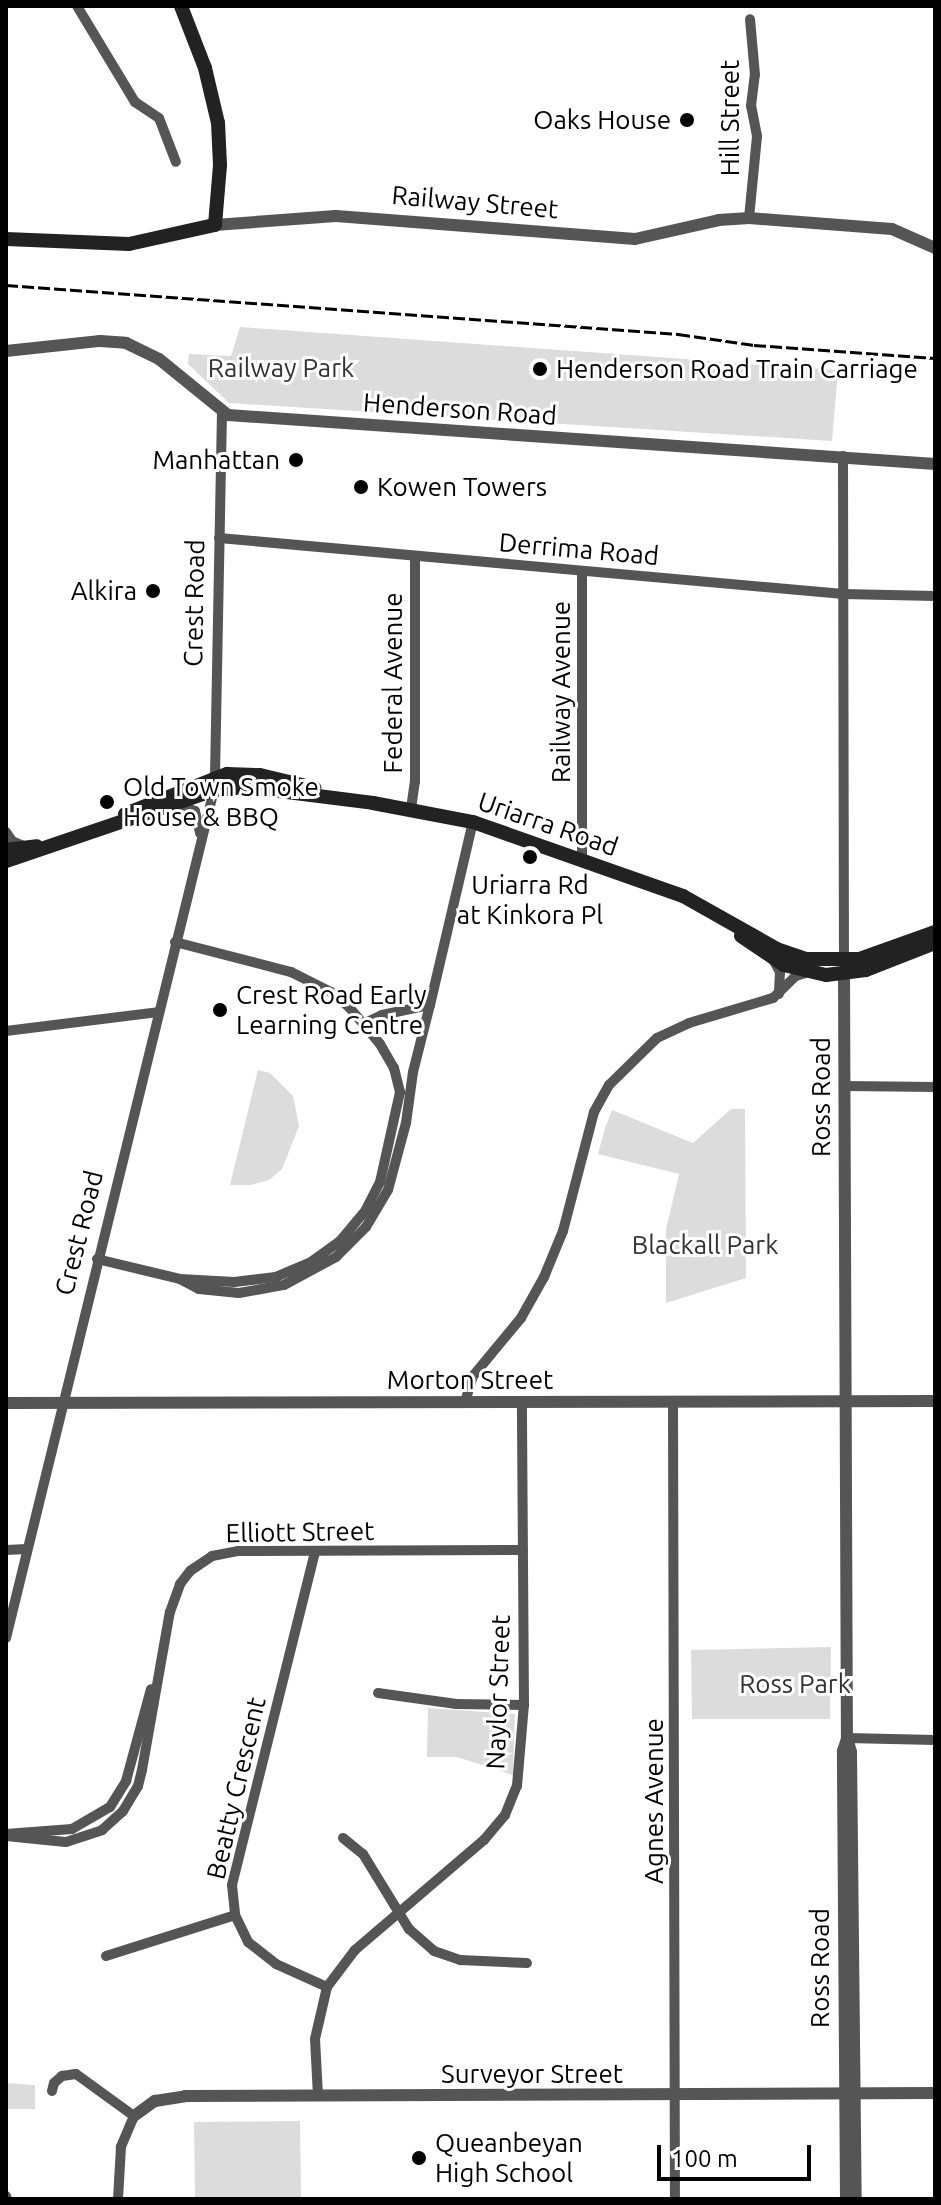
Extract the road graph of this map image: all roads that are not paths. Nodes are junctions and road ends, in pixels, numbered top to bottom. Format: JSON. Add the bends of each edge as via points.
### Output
{"nodes":[{"id":1,"x":77,"y":6,"type":"edge"},
{"id":2,"x":181,"y":6,"type":"edge"},
{"id":3,"x":750,"y":19,"type":"dead end"},
{"id":4,"x":176,"y":162,"type":"dead end"},
{"id":5,"x":749,"y":218,"type":"junction"},
{"id":6,"x":215,"y":225,"type":"junction"},
{"id":7,"x":6,"y":239,"type":"edge"},
{"id":8,"x":933,"y":243,"type":"edge"},
{"id":9,"x":6,"y":351,"type":"edge"},
{"id":10,"x":222,"y":414,"type":"junction"},
{"id":11,"x":843,"y":456,"type":"junction"},
{"id":12,"x":935,"y":464,"type":"edge"},
{"id":13,"x":219,"y":538,"type":"junction"},
{"id":14,"x":415,"y":556,"type":"junction"},
{"id":15,"x":582,"y":571,"type":"junction"},
{"id":16,"x":843,"y":594,"type":"junction"},
{"id":17,"x":935,"y":596,"type":"edge"},
{"id":18,"x":215,"y":783,"type":"junction"},
{"id":19,"x":173,"y":805,"type":"junction"},
{"id":20,"x":411,"y":809,"type":"junction"},
{"id":21,"x":473,"y":822,"type":"junction"},
{"id":22,"x":96,"y":829,"type":"junction"},
{"id":23,"x":6,"y":832,"type":"edge"},
{"id":24,"x":201,"y":839,"type":"junction"},
{"id":25,"x":65,"y":841,"type":"junction"},
{"id":26,"x":27,"y":847,"type":"junction"},
{"id":27,"x":6,"y":850,"type":"edge"},
{"id":28,"x":582,"y":860,"type":"junction"},
{"id":29,"x":6,"y":861,"type":"edge"},
{"id":30,"x":703,"y":905,"type":"junction"},
{"id":31,"x":935,"y":932,"type":"edge"},
{"id":32,"x":175,"y":942,"type":"junction"},
{"id":33,"x":935,"y":943,"type":"edge"},
{"id":34,"x":772,"y":960,"type":"junction"},
{"id":35,"x":844,"y":967,"type":"junction"},
{"id":36,"x":809,"y":972,"type":"junction"},
{"id":37,"x":778,"y":995,"type":"junction"},
{"id":38,"x":346,"y":1004,"type":"junction"},
{"id":39,"x":430,"y":1005,"type":"junction"},
{"id":40,"x":158,"y":1012,"type":"junction"},
{"id":41,"x":396,"y":1012,"type":"junction"},
{"id":42,"x":363,"y":1024,"type":"junction"},
{"id":43,"x":6,"y":1031,"type":"edge"},
{"id":44,"x":413,"y":1072,"type":"junction"},
{"id":45,"x":845,"y":1086,"type":"junction"},
{"id":46,"x":935,"y":1087,"type":"edge"},
{"id":47,"x":400,"y":1092,"type":"junction"},
{"id":48,"x":97,"y":1259,"type":"junction"},
{"id":49,"x":180,"y":1279,"type":"junction"},
{"id":50,"x":847,"y":1401,"type":"junction"},
{"id":51,"x":935,"y":1401,"type":"edge"},
{"id":52,"x":465,"y":1402,"type":"junction"},
{"id":53,"x":522,"y":1402,"type":"junction"},
{"id":54,"x":6,"y":1403,"type":"edge"},
{"id":55,"x":64,"y":1403,"type":"junction"},
{"id":56,"x":673,"y":1403,"type":"junction"},
{"id":57,"x":27,"y":1549,"type":"junction"},
{"id":58,"x":6,"y":1550,"type":"edge"},
{"id":59,"x":523,"y":1550,"type":"junction"},
{"id":60,"x":315,"y":1552,"type":"junction"},
{"id":61,"x":6,"y":1638,"type":"edge"},
{"id":62,"x":378,"y":1693,"type":"dead end"},
{"id":63,"x":524,"y":1705,"type":"junction"},
{"id":64,"x":847,"y":1738,"type":"junction"},
{"id":65,"x":935,"y":1740,"type":"edge"},
{"id":66,"x":6,"y":1835,"type":"edge"},
{"id":67,"x":343,"y":1838,"type":"dead end"},
{"id":68,"x":399,"y":1909,"type":"junction"},
{"id":69,"x":235,"y":1915,"type":"junction"},
{"id":70,"x":106,"y":1956,"type":"dead end"},
{"id":71,"x":527,"y":1963,"type":"dead end"},
{"id":72,"x":327,"y":1987,"type":"junction"},
{"id":73,"x":52,"y":2091,"type":"dead end"},
{"id":74,"x":935,"y":2093,"type":"edge"},
{"id":75,"x":850,"y":2094,"type":"junction"},
{"id":76,"x":318,"y":2096,"type":"junction"},
{"id":77,"x":677,"y":2096,"type":"junction"},
{"id":78,"x":134,"y":2116,"type":"junction"},
{"id":79,"x":118,"y":2199,"type":"edge"},
{"id":80,"x":675,"y":2199,"type":"edge"},
{"id":81,"x":846,"y":2199,"type":"edge"},
{"id":82,"x":856,"y":2199,"type":"edge"}],
"edges":[{"from":1,"to":4,"type":"street","via":[[135,102],[159,118]]},
{"from":2,"to":6,"type":"main road","via":[[216,106],[220,154]]},
{"from":3,"to":5,"type":"street","name":"Hill Street","via":[[755,75],[751,106],[757,136]]},
{"from":5,"to":6,"type":"street","name":"Railway Street","via":[[635,239],[336,216]]},
{"from":5,"to":8,"type":"street","name":"Railway Street","via":[[892,229]]},
{"from":6,"to":7,"type":"main road","name":"Railway Street","via":[[129,244]]},
{"from":9,"to":10,"type":"street","via":[[126,343],[159,359]]},
{"from":10,"to":11,"type":"street","name":"Henderson Road"},
{"from":10,"to":13,"type":"street","name":"Crest Road"},
{"from":11,"to":12,"type":"street","name":"Henderson Road"},
{"from":11,"to":16,"type":"street","name":"Ross Road"},
{"from":13,"to":14,"type":"street","name":"Derrima Road"},
{"from":13,"to":18,"type":"street","name":"Crest Road"},
{"from":14,"to":15,"type":"street","name":"Derrima Road"},
{"from":14,"to":20,"type":"street","name":"Federal Avenue"},
{"from":15,"to":16,"type":"street","name":"Derrima Road"},
{"from":15,"to":28,"type":"street","name":"Railway Avenue"},
{"from":16,"to":17,"type":"street","name":"Derrima Road"},
{"from":16,"to":35,"type":"street","name":"Ross Road"},
{"from":18,"to":19,"type":"main road","name":"Uriarra Road"},
{"from":18,"to":20,"type":"main road","name":"Uriarra Road"},
{"from":18,"to":22,"type":"main road","name":"Uriarra Road","via":[[143,804]]},
{"from":18,"to":24,"type":"street","name":"Crest Road"},
{"from":19,"to":22,"type":"main road","name":"Uriarra Road"},
{"from":19,"to":24,"type":"street","via":[[195,811]]},
{"from":20,"to":21,"type":"main road","name":"Uriarra Road"},
{"from":21,"to":28,"type":"main road","name":"Uriarra Road"},
{"from":21,"to":39,"type":"street"},
{"from":22,"to":25,"type":"main road","name":"Uriarra Road"},
{"from":23,"to":26,"type":"street"},
{"from":24,"to":32,"type":"street","name":"Crest Road"},
{"from":25,"to":26,"type":"main road","name":"Uriarra Road"},
{"from":25,"to":29,"type":"main road","name":"Uriarra Road"},
{"from":26,"to":27,"type":"main road","name":"Uriarra Road"},
{"from":28,"to":30,"type":"main road","name":"Uriarra Road"},
{"from":30,"to":34,"type":"main road","name":"Uriarra Road"},
{"from":30,"to":35,"type":"main road","name":"Uriarra Road","via":[[783,952]]},
{"from":31,"to":35,"type":"main road","name":"Uriarra Road"},
{"from":32,"to":38,"type":"street","via":[[291,972]]},
{"from":32,"to":40,"type":"street","name":"Crest Road"},
{"from":33,"to":35,"type":"main road","name":"Uriarra Road","via":[[873,968]]},
{"from":34,"to":36,"type":"main road","name":"Uriarra Road"},
{"from":34,"to":37,"type":"street","via":[[781,975]]},
{"from":35,"to":36,"type":"main road","name":"Uriarra Road"},
{"from":35,"to":45,"type":"street","name":"Ross Road"},
{"from":36,"to":37,"type":"street","via":[[798,975]]},
{"from":37,"to":52,"type":"street","via":[[668,1032],[639,1052],[609,1085],[595,1108],[563,1231],[544,1277],[521,1318],[473,1376]]},
{"from":38,"to":41,"type":"street","via":[[370,1012]]},
{"from":38,"to":42,"type":"street"},
{"from":39,"to":41,"type":"street"},
{"from":39,"to":44,"type":"street"},
{"from":40,"to":43,"type":"street"},
{"from":40,"to":48,"type":"street","name":"Crest Road"},
{"from":41,"to":42,"type":"street"},
{"from":42,"to":47,"type":"street","via":[[388,1057]]},
{"from":44,"to":47,"type":"street"},
{"from":44,"to":49,"type":"street","via":[[388,1190],[366,1227],[336,1257],[308,1276],[259,1291],[215,1292]]},
{"from":45,"to":46,"type":"street"},
{"from":45,"to":50,"type":"street","name":"Ross Road"},
{"from":47,"to":49,"type":"street","via":[[380,1182],[366,1210],[340,1241],[311,1262],[276,1277],[234,1282]]},
{"from":48,"to":49,"type":"street"},
{"from":48,"to":55,"type":"street","name":"Crest Road"},
{"from":50,"to":51,"type":"street","name":"Morton Street"},
{"from":50,"to":56,"type":"street","name":"Morton Street"},
{"from":50,"to":64,"type":"street","name":"Ross Road"},
{"from":52,"to":53,"type":"street","name":"Morton Street"},
{"from":52,"to":55,"type":"street","name":"Morton Street"},
{"from":53,"to":56,"type":"street","name":"Morton Street"},
{"from":53,"to":59,"type":"street","name":"Naylor Street"},
{"from":54,"to":55,"type":"street","name":"Morton Street"},
{"from":55,"to":57,"type":"street","name":"Crest Road"},
{"from":56,"to":77,"type":"street","name":"Agnes Avenue"},
{"from":57,"to":58,"type":"street"},
{"from":57,"to":61,"type":"street","name":"Crest Road"},
{"from":59,"to":60,"type":"street","name":"Elliott Street"},
{"from":59,"to":63,"type":"street","name":"Naylor Street"},
{"from":60,"to":66,"type":"street","name":"Elliott Street","via":[[224,1552],[190,1571],[170,1612],[152,1722],[131,1799],[115,1820],[91,1836],[66,1842]]},
{"from":60,"to":69,"type":"street","name":"Beatty Crescent","via":[[232,1885]]},
{"from":62,"to":63,"type":"street","via":[[456,1704]]},
{"from":63,"to":68,"type":"street","name":"Naylor Street","via":[[517,1786],[505,1815],[484,1840]]},
{"from":64,"to":65,"type":"street"},
{"from":64,"to":75,"type":"street","name":"Ross Road","via":[[843,1751]]},
{"from":67,"to":68,"type":"street","via":[[363,1854]]},
{"from":68,"to":71,"type":"street","via":[[409,1929],[434,1951],[460,1960]]},
{"from":68,"to":72,"type":"street","name":"Naylor Street","via":[[355,1950]]},
{"from":69,"to":70,"type":"street"},
{"from":69,"to":72,"type":"street","name":"Beatty Crescent","via":[[248,1942],[276,1964]]},
{"from":72,"to":76,"type":"street","name":"Naylor Street","via":[[315,2039]]},
{"from":73,"to":78,"type":"street","via":[[62,2076],[76,2074]]},
{"from":74,"to":75,"type":"street","name":"Surveyor Street"},
{"from":75,"to":77,"type":"street","name":"Surveyor Street"},
{"from":75,"to":81,"type":"street","name":"Ross Road"},
{"from":75,"to":82,"type":"street","name":"Ross Road"},
{"from":76,"to":77,"type":"street","name":"Surveyor Street"},
{"from":76,"to":78,"type":"street","name":"Surveyor Street","via":[[171,2097]]},
{"from":77,"to":80,"type":"street","name":"Agnes Avenue"},
{"from":78,"to":79,"type":"street","via":[[121,2147]]}]}
